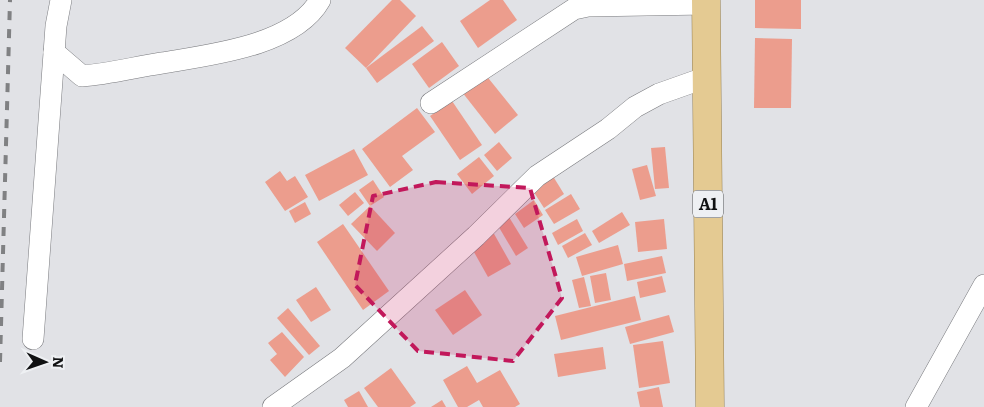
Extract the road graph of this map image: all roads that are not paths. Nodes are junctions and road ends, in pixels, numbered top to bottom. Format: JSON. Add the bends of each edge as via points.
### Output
{"nodes":[{"id":1,"x":61,"y":0,"type":"edge"},
{"id":2,"x":320,"y":0,"type":"edge"},
{"id":3,"x":706,"y":2,"type":"edge"},
{"id":4,"x":54,"y":52,"type":"junction"},
{"id":5,"x":82,"y":76,"type":"junction"},
{"id":6,"x":707,"y":77,"type":"junction"},
{"id":7,"x":50,"y":101,"type":"junction"},
{"id":8,"x":431,"y":103,"type":"dead end"},
{"id":9,"x":984,"y":285,"type":"edge"},
{"id":10,"x":33,"y":339,"type":"dead end"},
{"id":11,"x":273,"y":407,"type":"edge"},
{"id":12,"x":710,"y":407,"type":"edge"},
{"id":13,"x":916,"y":407,"type":"edge"}],
"edges":[{"from":1,"to":4,"type":"street"},
{"from":2,"to":5,"type":"street","via":[[310,16],[301,22],[274,36],[226,52]]},
{"from":3,"to":6,"type":"highway","number":"A1"},
{"from":3,"to":8,"type":"street","via":[[574,8]]},
{"from":4,"to":5,"type":"street"},
{"from":4,"to":7,"type":"street"},
{"from":5,"to":7,"type":"street"},
{"from":6,"to":11,"type":"street","via":[[659,94],[635,107],[537,176],[342,358]]},
{"from":6,"to":12,"type":"highway","number":"A1"},
{"from":7,"to":10,"type":"street"},
{"from":9,"to":13,"type":"street"}]}
